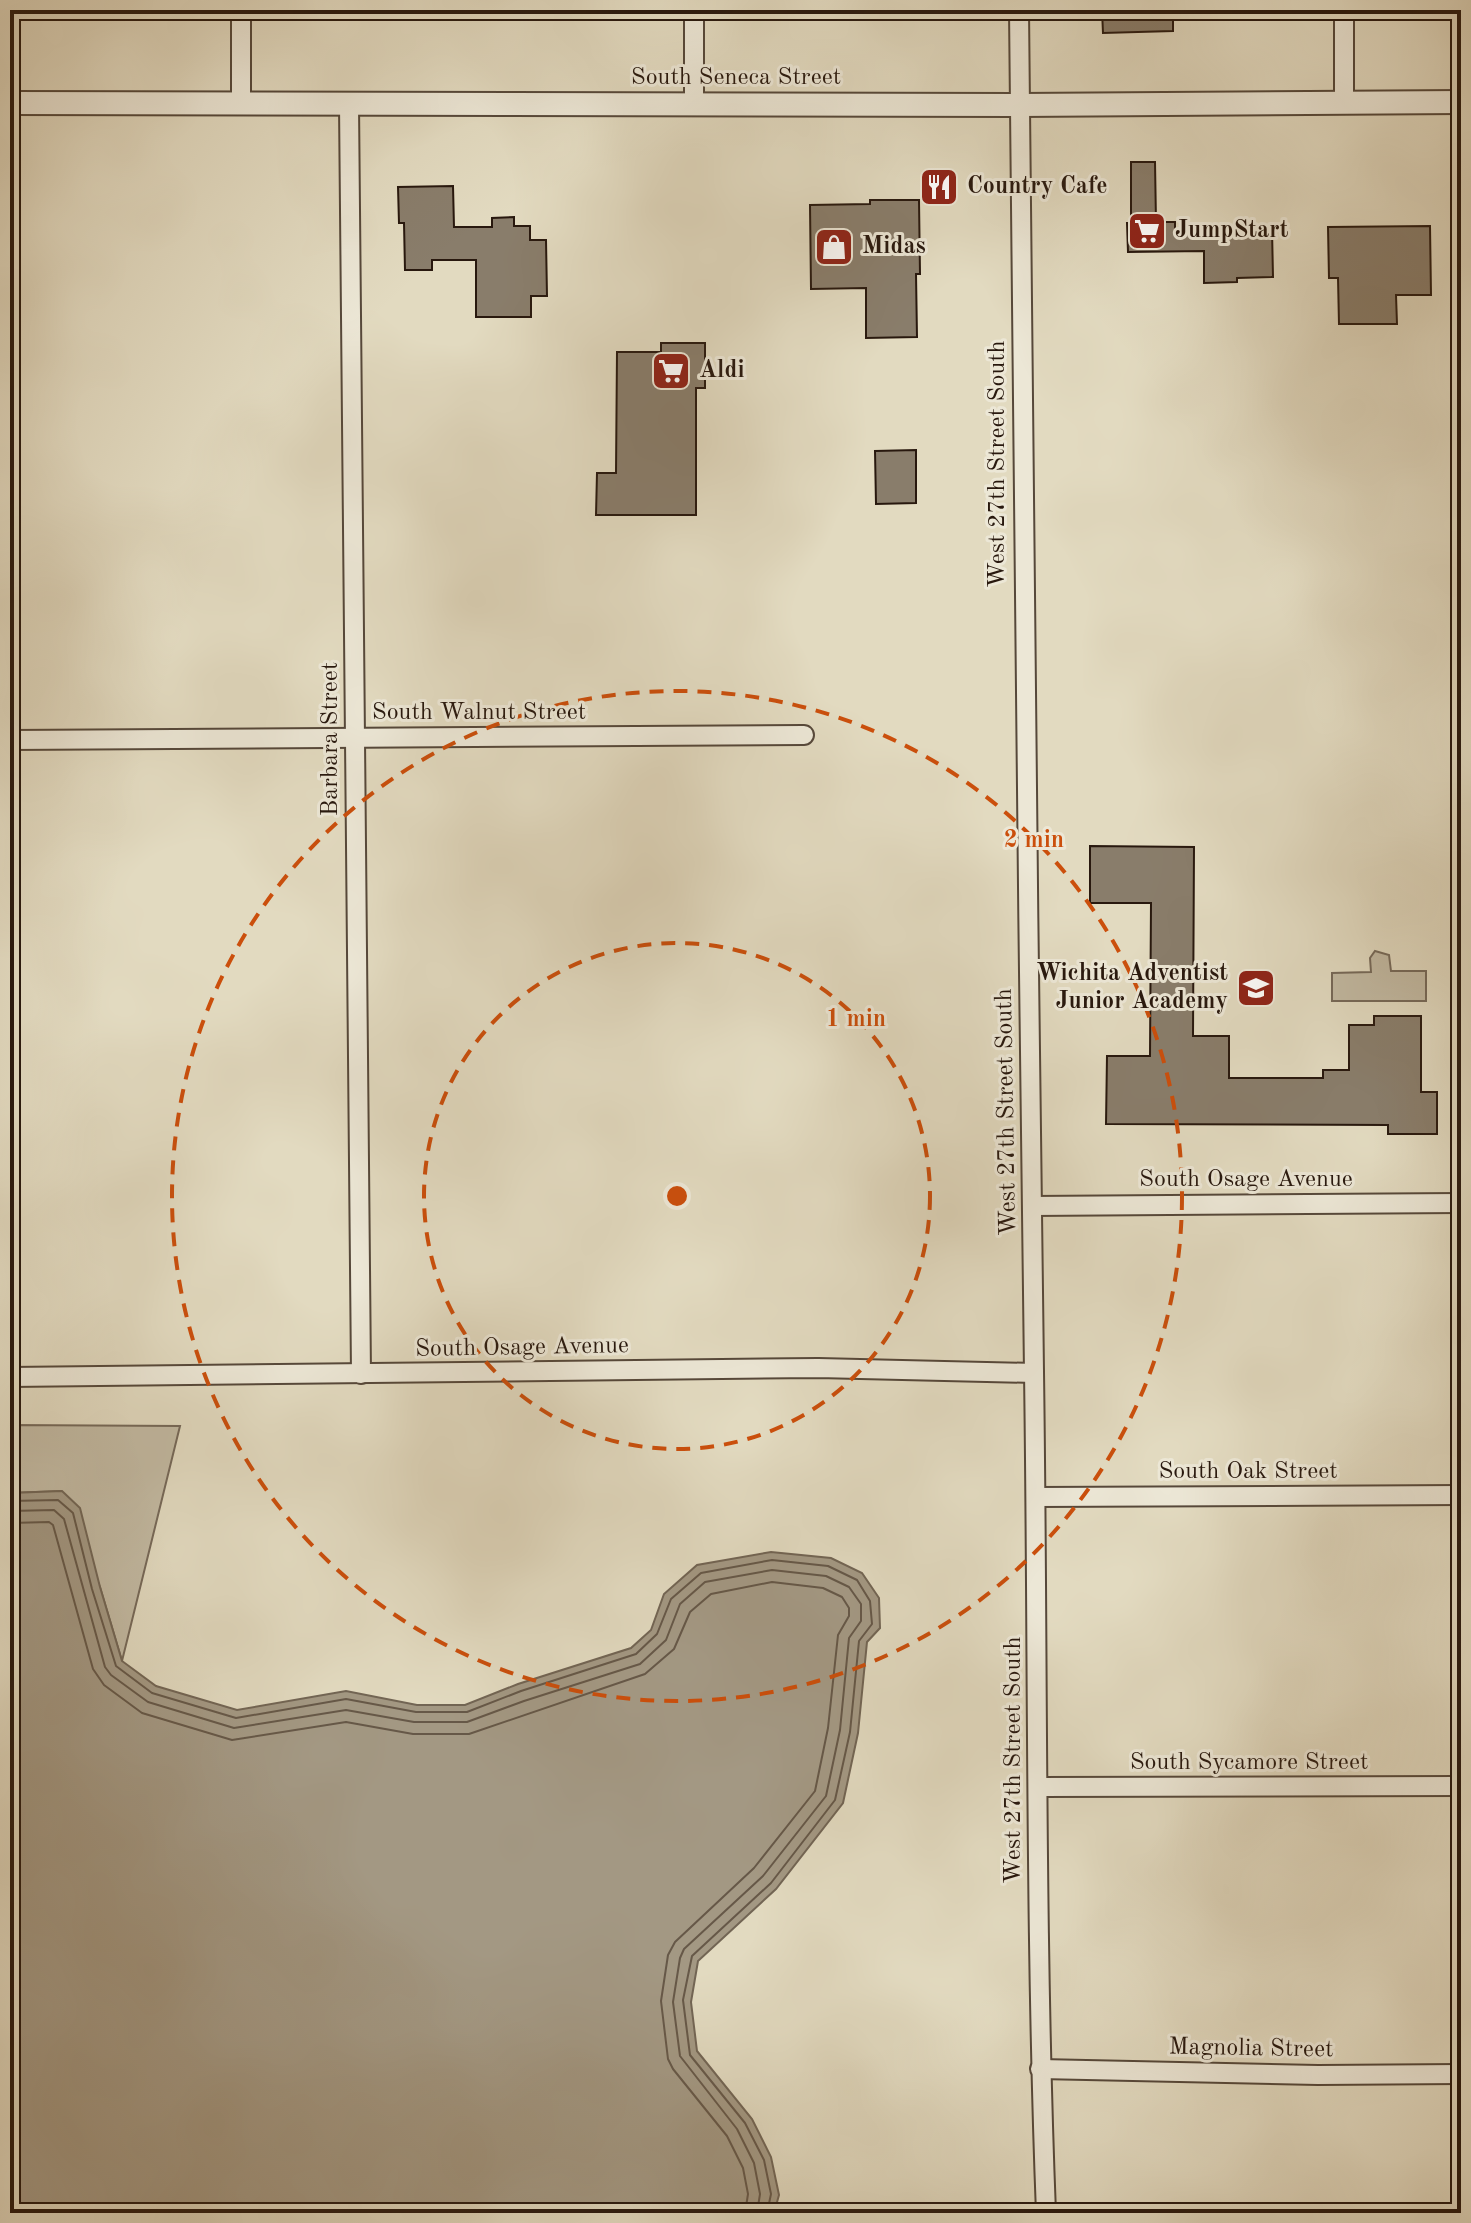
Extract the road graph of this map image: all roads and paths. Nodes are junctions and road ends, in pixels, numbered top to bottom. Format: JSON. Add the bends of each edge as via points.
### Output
{"nodes":[{"id":1,"x":241,"y":10,"type":"edge"},
{"id":2,"x":694,"y":10,"type":"edge"},
{"id":3,"x":1019,"y":10,"type":"edge"},
{"id":4,"x":1344,"y":10,"type":"edge"},
{"id":5,"x":1461,"y":102,"type":"edge"},
{"id":6,"x":10,"y":103,"type":"edge"},
{"id":7,"x":241,"y":104,"type":"junction"},
{"id":8,"x":349,"y":104,"type":"junction"},
{"id":9,"x":694,"y":104,"type":"junction"},
{"id":10,"x":1344,"y":104,"type":"junction"},
{"id":11,"x":1020,"y":105,"type":"junction"},
{"id":12,"x":804,"y":735,"type":"dead end"},
{"id":13,"x":355,"y":738,"type":"junction"},
{"id":14,"x":10,"y":740,"type":"edge"},
{"id":15,"x":1461,"y":1203,"type":"edge"},
{"id":16,"x":1032,"y":1206,"type":"junction"},
{"id":17,"x":1034,"y":1373,"type":"junction"},
{"id":18,"x":361,"y":1374,"type":"junction"},
{"id":19,"x":10,"y":1377,"type":"edge"},
{"id":20,"x":1461,"y":1495,"type":"edge"},
{"id":21,"x":1036,"y":1497,"type":"junction"},
{"id":22,"x":1461,"y":1786,"type":"edge"},
{"id":23,"x":1038,"y":1787,"type":"junction"},
{"id":24,"x":1040,"y":2069,"type":"junction"},
{"id":25,"x":1461,"y":2074,"type":"edge"},
{"id":26,"x":1046,"y":2213,"type":"edge"}],
"edges":[{"from":1,"to":7,"type":"street"},
{"from":2,"to":9,"type":"street"},
{"from":3,"to":11,"type":"street","name":"West 27th Street South"},
{"from":4,"to":10,"type":"street"},
{"from":5,"to":10,"type":"street","name":"South Seneca Street"},
{"from":6,"to":7,"type":"street","name":"South Seneca Street"},
{"from":7,"to":8,"type":"street","name":"South Seneca Street"},
{"from":8,"to":9,"type":"street","name":"South Seneca Street"},
{"from":8,"to":13,"type":"street","name":"Barbara Street"},
{"from":9,"to":11,"type":"street","name":"South Seneca Street"},
{"from":10,"to":11,"type":"street","name":"South Seneca Street"},
{"from":11,"to":16,"type":"street","name":"West 27th Street South"},
{"from":12,"to":13,"type":"street","name":"South Walnut Street"},
{"from":13,"to":14,"type":"street","name":"South Walnut Street"},
{"from":13,"to":18,"type":"street","name":"Barbara Street"},
{"from":15,"to":16,"type":"street","name":"South Osage Avenue"},
{"from":16,"to":17,"type":"street","name":"West 27th Street South"},
{"from":17,"to":18,"type":"street","name":"South Osage Avenue","via":[[818,1368]]},
{"from":17,"to":21,"type":"street","name":"West 27th Street South"},
{"from":18,"to":19,"type":"street","name":"South Osage Avenue"},
{"from":20,"to":21,"type":"street","name":"South Oak Street"},
{"from":21,"to":23,"type":"street","name":"West 27th Street South"},
{"from":22,"to":23,"type":"street","name":"South Sycamore Street"},
{"from":23,"to":24,"type":"street","name":"West 27th Street South"},
{"from":24,"to":25,"type":"street","name":"Magnolia Street"},
{"from":24,"to":26,"type":"street","name":"West 27th Street South"}]}
